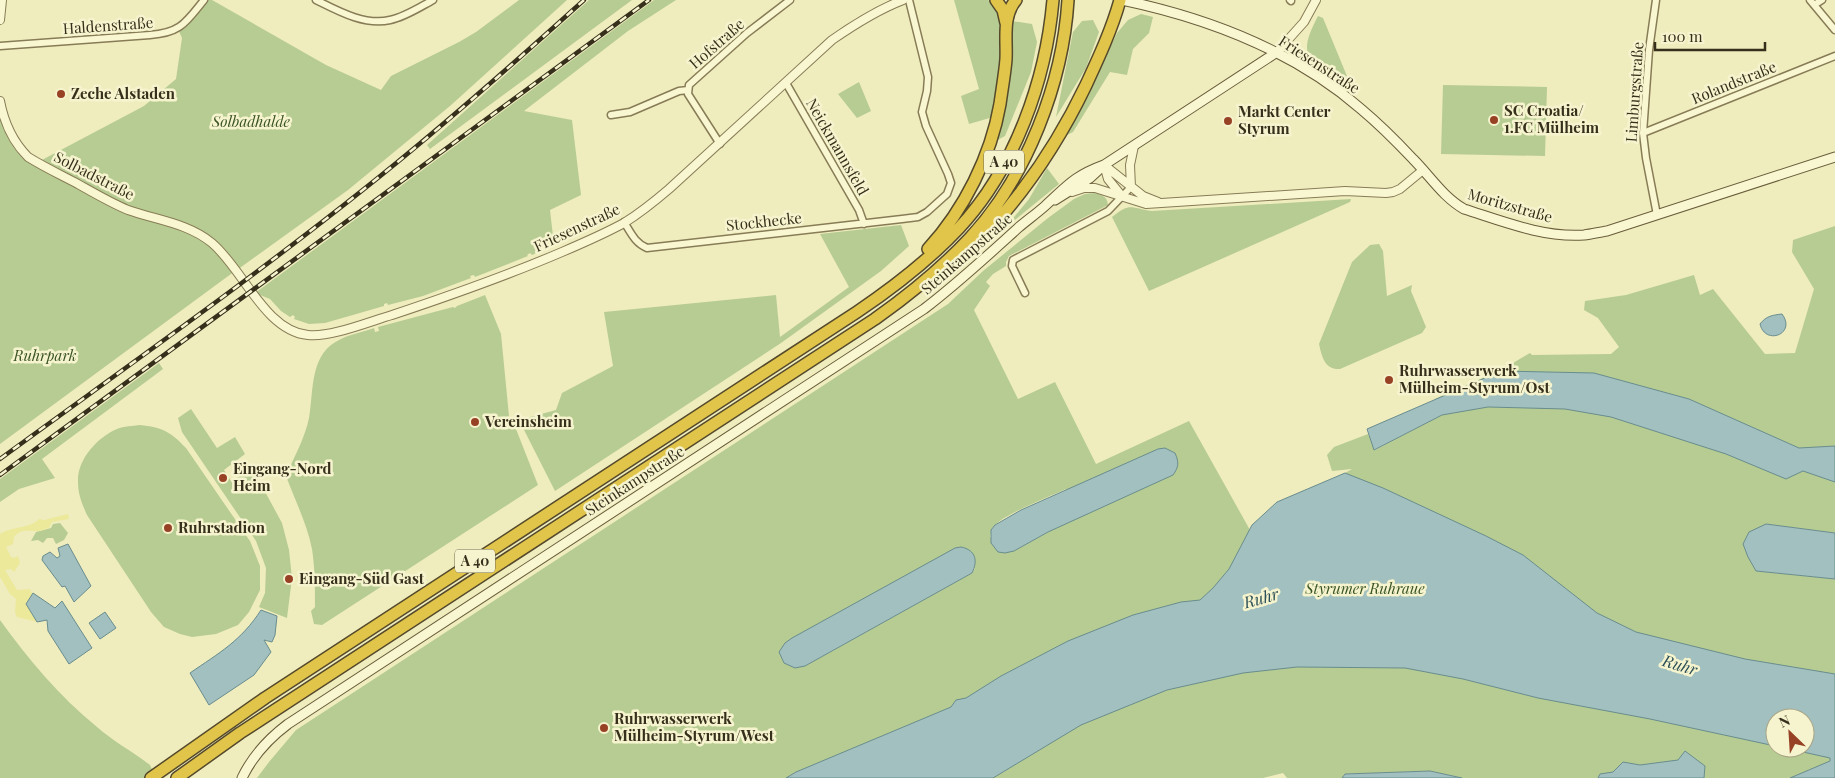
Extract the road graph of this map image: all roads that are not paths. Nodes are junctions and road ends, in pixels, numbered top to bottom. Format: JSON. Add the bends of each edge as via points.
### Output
{"nodes":[{"id":1,"x":2,"y":0,"type":"edge"},
{"id":2,"x":204,"y":0,"type":"edge"},
{"id":3,"x":316,"y":0,"type":"edge"},
{"id":4,"x":433,"y":0,"type":"edge"},
{"id":5,"x":790,"y":0,"type":"edge"},
{"id":6,"x":903,"y":0,"type":"edge"},
{"id":7,"x":909,"y":0,"type":"edge"},
{"id":8,"x":996,"y":0,"type":"edge"},
{"id":9,"x":1016,"y":0,"type":"edge"},
{"id":10,"x":1053,"y":0,"type":"edge"},
{"id":11,"x":1068,"y":0,"type":"edge"},
{"id":12,"x":1121,"y":0,"type":"edge"},
{"id":13,"x":1316,"y":0,"type":"edge"},
{"id":14,"x":1656,"y":0,"type":"edge"},
{"id":15,"x":1822,"y":0,"type":"edge"},
{"id":16,"x":1812,"y":2,"type":"edge"},
{"id":17,"x":0,"y":20,"type":"edge"},
{"id":18,"x":1006,"y":23,"type":"junction"},
{"id":19,"x":1835,"y":30,"type":"edge"},
{"id":20,"x":0,"y":46,"type":"edge"},
{"id":21,"x":1277,"y":52,"type":"junction"},
{"id":22,"x":1835,"y":56,"type":"edge"},
{"id":23,"x":786,"y":83,"type":"junction"},
{"id":24,"x":688,"y":90,"type":"junction"},
{"id":25,"x":0,"y":102,"type":"edge"},
{"id":26,"x":611,"y":115,"type":"dead end"},
{"id":27,"x":1643,"y":133,"type":"junction"},
{"id":28,"x":720,"y":144,"type":"junction"},
{"id":29,"x":1134,"y":146,"type":"junction"},
{"id":30,"x":1835,"y":157,"type":"edge"},
{"id":31,"x":1104,"y":165,"type":"junction"},
{"id":32,"x":1423,"y":170,"type":"junction"},
{"id":33,"x":1131,"y":187,"type":"junction"},
{"id":34,"x":1068,"y":193,"type":"junction"},
{"id":35,"x":1123,"y":196,"type":"junction"},
{"id":36,"x":1160,"y":203,"type":"junction"},
{"id":37,"x":1045,"y":206,"type":"junction"},
{"id":38,"x":1657,"y":215,"type":"junction"},
{"id":39,"x":624,"y":222,"type":"junction"},
{"id":40,"x":864,"y":224,"type":"junction"},
{"id":41,"x":229,"y":261,"type":"joint"},
{"id":42,"x":919,"y":287,"type":"junction"},
{"id":43,"x":891,"y":289,"type":"junction"},
{"id":44,"x":1025,"y":292,"type":"dead end"},
{"id":45,"x":151,"y":778,"type":"edge"},
{"id":46,"x":177,"y":778,"type":"edge"},
{"id":47,"x":242,"y":778,"type":"edge"}],
"edges":[{"from":1,"to":17,"type":"street"},
{"from":2,"to":20,"type":"street","name":"Haldenstraße","via":[[181,26],[169,33]]},
{"from":3,"to":4,"type":"street","via":[[356,18],[380,22],[398,18]]},
{"from":5,"to":24,"type":"street","name":"Hofstraße","via":[[747,33],[689,85]]},
{"from":6,"to":23,"type":"street","name":"Friesenstraße","via":[[883,8],[832,40]]},
{"from":7,"to":40,"type":"street","name":"Stockhecke","via":[[928,77],[922,112],[950,183],[947,194],[918,217]]},
{"from":8,"to":18,"type":"highway"},
{"from":9,"to":18,"type":"highway"},
{"from":10,"to":43,"type":"highway","number":"A 40","via":[[1044,58],[1013,148],[987,191],[960,226],[930,257]]},
{"from":11,"to":42,"type":"highway","number":"A 40","via":[[1059,61],[1045,111],[1027,154],[999,201],[972,237]]},
{"from":12,"to":21,"type":"main road","name":"Friesenstraße","via":[[1178,14]]},
{"from":12,"to":42,"type":"highway","via":[[1100,57],[1074,110],[1039,169],[974,248],[948,270]]},
{"from":13,"to":21,"type":"street","name":"Steinkampstraße","via":[[1304,22]]},
{"from":14,"to":27,"type":"street","name":"Limburgstraße"},
{"from":15,"to":16,"type":"street"},
{"from":16,"to":19,"type":"street"},
{"from":18,"to":43,"type":"highway","via":[[1006,60],[999,106],[986,155],[968,192],[937,238]]},
{"from":21,"to":29,"type":"main road","name":"Steinkampstraße"},
{"from":21,"to":32,"type":"main road","name":"Friesenstraße","via":[[1361,108]]},
{"from":22,"to":27,"type":"street","name":"Rolandstraße"},
{"from":23,"to":28,"type":"street","name":"Friesenstraße"},
{"from":23,"to":40,"type":"street","name":"Neickmannsfeld"},
{"from":24,"to":26,"type":"street","name":"Hofstraße","via":[[679,90],[630,112]]},
{"from":24,"to":28,"type":"street","name":"Hofstraße"},
{"from":25,"to":41,"type":"street","name":"Solbadstraße","via":[[12,134],[28,157],[117,205],[179,225],[201,236]]},
{"from":27,"to":38,"type":"street","name":"Limburgstraße"},
{"from":28,"to":39,"type":"street","name":"Friesenstraße","via":[[645,209]]},
{"from":29,"to":31,"type":"main road","name":"Steinkampstraße"},
{"from":29,"to":33,"type":"street","via":[[1130,165]]},
{"from":30,"to":38,"type":"main road","name":"Moritzstraße"},
{"from":31,"to":33,"type":"street"},
{"from":31,"to":34,"type":"main road","name":"Steinkampstraße"},
{"from":31,"to":35,"type":"street","via":[[1108,179]]},
{"from":31,"to":37,"type":"main road","name":"Steinkampstraße","via":[[1084,172]]},
{"from":32,"to":36,"type":"street","via":[[1393,192],[1344,191]]},
{"from":32,"to":38,"type":"main road","name":"Moritzstraße","via":[[1450,200],[1464,209],[1540,231],[1584,235]]},
{"from":33,"to":35,"type":"street"},
{"from":33,"to":36,"type":"street"},
{"from":34,"to":35,"type":"street","via":[[1095,188]]},
{"from":34,"to":37,"type":"main road","name":"Steinkampstraße"},
{"from":35,"to":36,"type":"street","via":[[1146,204]]},
{"from":35,"to":44,"type":"street","via":[[1108,211],[1013,260],[1012,266]]},
{"from":37,"to":47,"type":"main road","name":"Steinkampstraße","via":[[924,309],[288,724],[260,748]]},
{"from":39,"to":40,"type":"street","name":"Stockhecke","via":[[635,240],[647,248]]},
{"from":39,"to":41,"type":"street","name":"Friesenstraße","via":[[599,236],[482,284],[323,334],[308,335],[280,325]]},
{"from":42,"to":46,"type":"highway","number":"A 40","via":[[875,320],[240,733]]},
{"from":43,"to":45,"type":"highway","number":"A 40","via":[[273,693]]}]}
